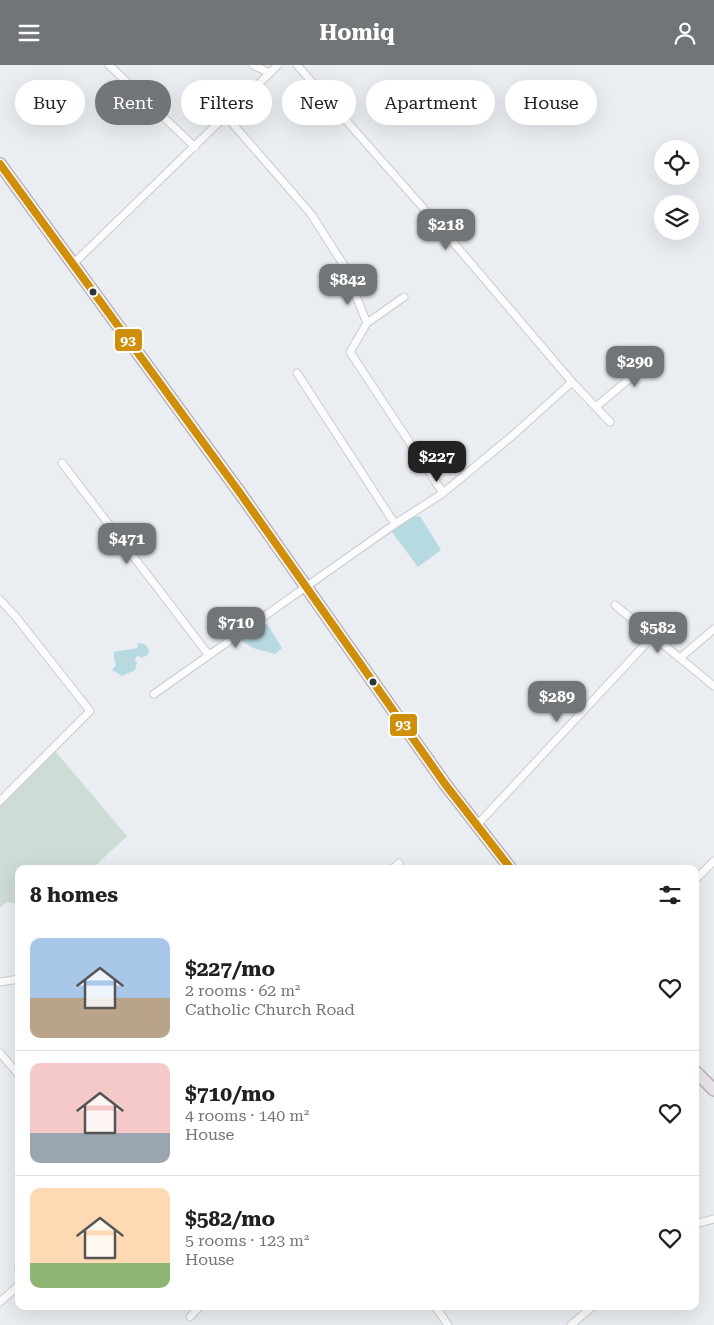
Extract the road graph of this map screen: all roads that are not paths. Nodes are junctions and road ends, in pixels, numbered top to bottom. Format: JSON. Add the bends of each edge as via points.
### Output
{"nodes":[{"id":1,"x":109,"y":65,"type":"edge"},
{"id":2,"x":253,"y":65,"type":"edge"},
{"id":3,"x":278,"y":65,"type":"edge"},
{"id":4,"x":298,"y":65,"type":"edge"},
{"id":5,"x":270,"y":73,"type":"junction"},
{"id":6,"x":263,"y":80,"type":"edge"},
{"id":7,"x":217,"y":125,"type":"edge"},
{"id":8,"x":234,"y":125,"type":"edge"},
{"id":9,"x":195,"y":147,"type":"junction"},
{"id":10,"x":0,"y":164,"type":"edge"},
{"id":11,"x":73,"y":264,"type":"junction"},
{"id":12,"x":404,"y":297,"type":"dead end"},
{"id":13,"x":367,"y":323,"type":"junction"},
{"id":14,"x":660,"y":353,"type":"dead end"},
{"id":15,"x":297,"y":373,"type":"dead end"},
{"id":16,"x":572,"y":382,"type":"junction"},
{"id":17,"x":596,"y":406,"type":"junction"},
{"id":18,"x":610,"y":422,"type":"dead end"},
{"id":19,"x":62,"y":463,"type":"dead end"},
{"id":20,"x":442,"y":493,"type":"junction"},
{"id":21,"x":395,"y":523,"type":"junction"},
{"id":22,"x":307,"y":588,"type":"junction"},
{"id":23,"x":0,"y":600,"type":"edge"},
{"id":24,"x":615,"y":605,"type":"dead end"},
{"id":25,"x":714,"y":629,"type":"edge"},
{"id":26,"x":653,"y":636,"type":"junction"},
{"id":27,"x":208,"y":654,"type":"junction"},
{"id":28,"x":680,"y":658,"type":"junction"},
{"id":29,"x":714,"y":686,"type":"edge"},
{"id":30,"x":154,"y":694,"type":"dead end"},
{"id":31,"x":0,"y":801,"type":"edge"},
{"id":32,"x":477,"y":825,"type":"junction"},
{"id":33,"x":714,"y":861,"type":"edge"},
{"id":34,"x":399,"y":863,"type":"dead end"},
{"id":35,"x":397,"y":865,"type":"edge"},
{"id":36,"x":508,"y":865,"type":"edge"},
{"id":37,"x":699,"y":876,"type":"edge"},
{"id":38,"x":15,"y":980,"type":"edge"},
{"id":39,"x":0,"y":982,"type":"edge"},
{"id":40,"x":0,"y":1053,"type":"edge"},
{"id":41,"x":15,"y":1070,"type":"edge"},
{"id":42,"x":699,"y":1075,"type":"edge"},
{"id":43,"x":714,"y":1090,"type":"edge"},
{"id":44,"x":714,"y":1219,"type":"edge"},
{"id":45,"x":699,"y":1223,"type":"edge"},
{"id":46,"x":15,"y":1289,"type":"edge"},
{"id":47,"x":0,"y":1302,"type":"edge"},
{"id":48,"x":196,"y":1310,"type":"edge"},
{"id":49,"x":438,"y":1310,"type":"edge"},
{"id":50,"x":588,"y":1310,"type":"edge"},
{"id":51,"x":190,"y":1317,"type":"dead end"},
{"id":52,"x":448,"y":1325,"type":"edge"},
{"id":53,"x":571,"y":1325,"type":"edge"}],
"edges":[{"from":1,"to":9,"type":"street"},
{"from":2,"to":5,"type":"street"},
{"from":3,"to":5,"type":"street"},
{"from":4,"to":16,"type":"street"},
{"from":5,"to":6,"type":"street"},
{"from":7,"to":9,"type":"street"},
{"from":8,"to":13,"type":"street","via":[[311,214],[343,264]]},
{"from":9,"to":11,"type":"street"},
{"from":10,"to":11,"type":"highway"},
{"from":11,"to":22,"type":"highway"},
{"from":12,"to":13,"type":"street"},
{"from":13,"to":20,"type":"street","via":[[350,352]]},
{"from":14,"to":17,"type":"street"},
{"from":15,"to":21,"type":"street"},
{"from":16,"to":17,"type":"street"},
{"from":16,"to":20,"type":"street"},
{"from":17,"to":18,"type":"street"},
{"from":19,"to":27,"type":"street"},
{"from":20,"to":21,"type":"street"},
{"from":21,"to":22,"type":"street"},
{"from":22,"to":27,"type":"street"},
{"from":22,"to":32,"type":"highway"},
{"from":23,"to":31,"type":"street","via":[[90,711]]},
{"from":24,"to":26,"type":"street"},
{"from":25,"to":28,"type":"street"},
{"from":26,"to":28,"type":"street"},
{"from":26,"to":32,"type":"street"},
{"from":27,"to":30,"type":"street"},
{"from":28,"to":29,"type":"street"},
{"from":32,"to":36,"type":"highway"},
{"from":33,"to":37,"type":"street"},
{"from":34,"to":35,"type":"street"},
{"from":38,"to":39,"type":"street"},
{"from":40,"to":41,"type":"street"},
{"from":42,"to":43,"type":"highway"},
{"from":44,"to":45,"type":"street"},
{"from":46,"to":47,"type":"street"},
{"from":48,"to":51,"type":"street"},
{"from":49,"to":52,"type":"street"},
{"from":50,"to":53,"type":"street"}]}
